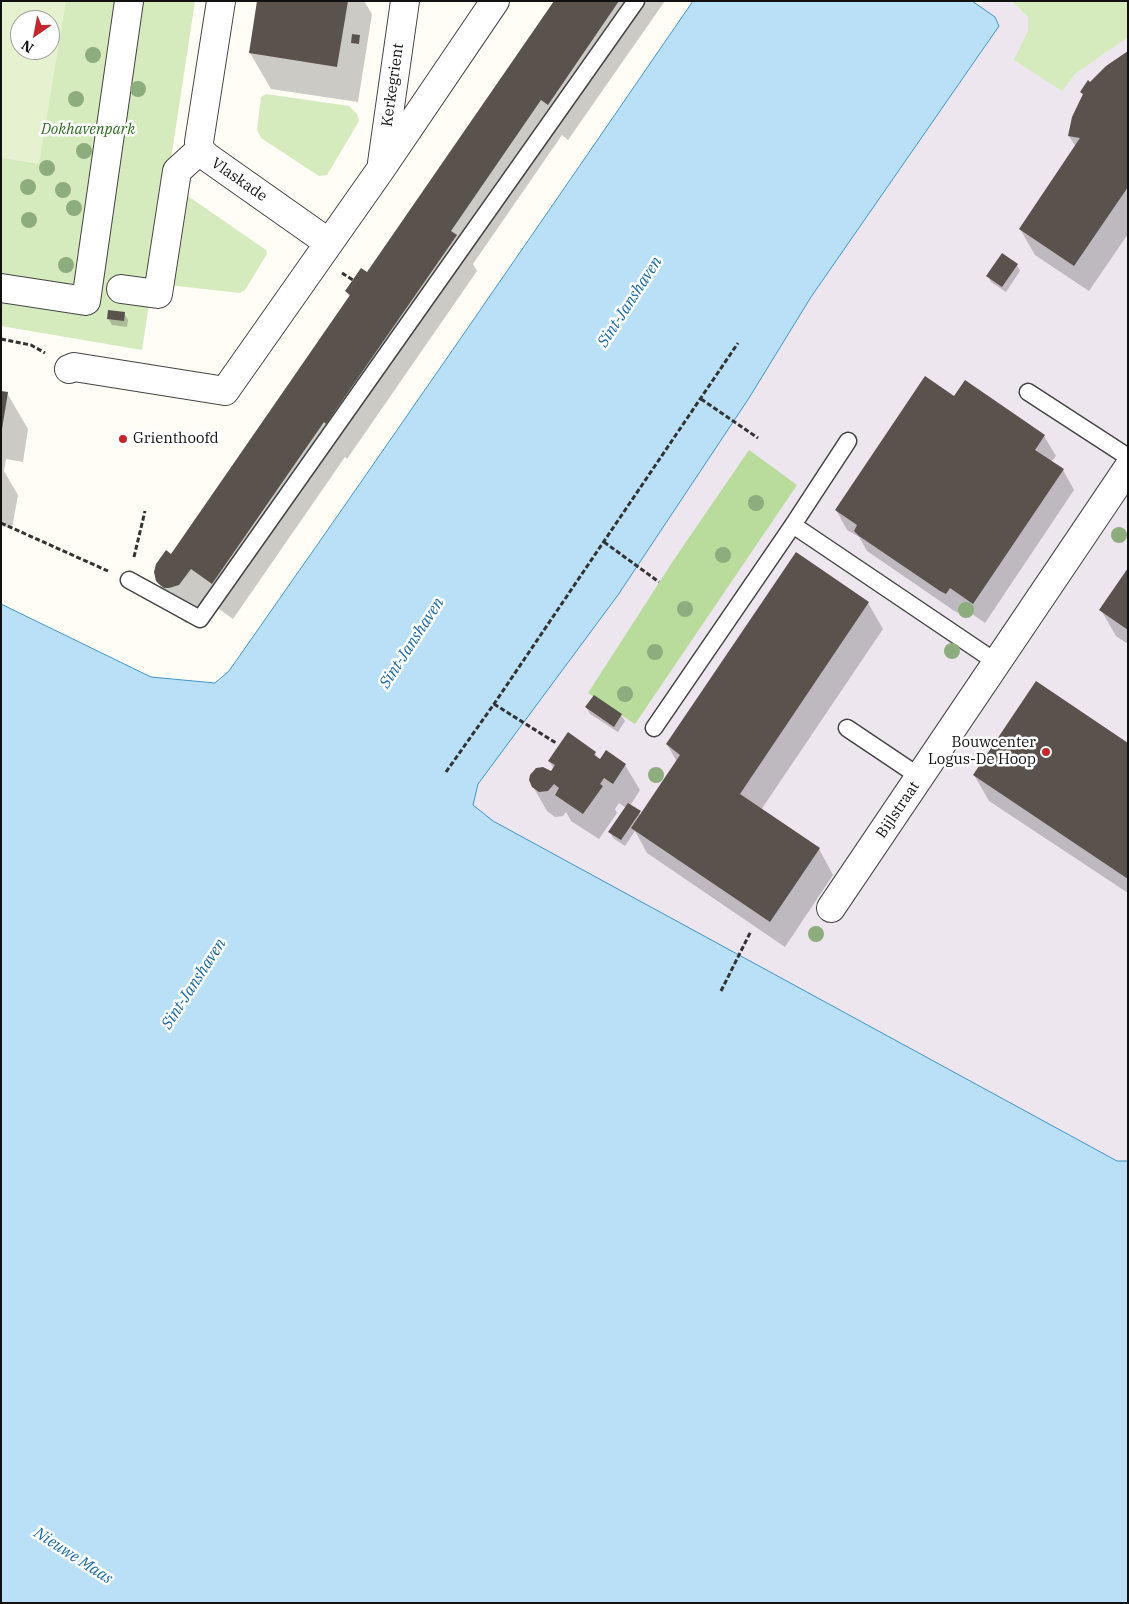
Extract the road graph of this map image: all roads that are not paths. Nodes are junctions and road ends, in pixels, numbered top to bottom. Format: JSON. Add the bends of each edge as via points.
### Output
{"nodes":[{"id":1,"x":129,"y":1,"type":"edge"},
{"id":2,"x":222,"y":1,"type":"edge"},
{"id":3,"x":405,"y":1,"type":"edge"},
{"id":4,"x":495,"y":1,"type":"edge"},
{"id":5,"x":636,"y":1,"type":"edge"},
{"id":6,"x":200,"y":150,"type":"junction"},
{"id":7,"x":381,"y":169,"type":"junction"},
{"id":8,"x":329,"y":243,"type":"junction"},
{"id":9,"x":1,"y":288,"type":"edge"},
{"id":10,"x":121,"y":289,"type":"dead end"},
{"id":11,"x":69,"y":369,"type":"road end"},
{"id":12,"x":1028,"y":392,"type":"dead end"},
{"id":13,"x":848,"y":441,"type":"dead end"},
{"id":14,"x":1128,"y":458,"type":"edge"},
{"id":15,"x":1128,"y":468,"type":"edge"},
{"id":16,"x":793,"y":525,"type":"junction"},
{"id":17,"x":129,"y":580,"type":"road end"},
{"id":18,"x":996,"y":662,"type":"junction"},
{"id":19,"x":654,"y":728,"type":"dead end"},
{"id":20,"x":847,"y":728,"type":"dead end"},
{"id":21,"x":920,"y":777,"type":"junction"},
{"id":22,"x":831,"y":908,"type":"dead end"}],
"edges":[{"from":1,"to":9,"type":"street","via":[[86,301]]},
{"from":2,"to":6,"type":"street","name":"Vlaskade"},
{"from":3,"to":7,"type":"street","name":"Kerkegrient"},
{"from":4,"to":7,"type":"street"},
{"from":5,"to":17,"type":"lane","via":[[200,618]]},
{"from":6,"to":8,"type":"street","name":"Vlaskade"},
{"from":6,"to":10,"type":"street","via":[[177,171],[158,294]]},
{"from":7,"to":8,"type":"street"},
{"from":8,"to":11,"type":"street","via":[[225,391],[74,367]]},
{"from":12,"to":14,"type":"lane"},
{"from":13,"to":16,"type":"lane"},
{"from":15,"to":18,"type":"street","name":"Bijlstraat"},
{"from":16,"to":18,"type":"lane"},
{"from":16,"to":19,"type":"lane"},
{"from":18,"to":21,"type":"street","name":"Bijlstraat"},
{"from":20,"to":21,"type":"lane"},
{"from":21,"to":22,"type":"street","name":"Bijlstraat"}]}
